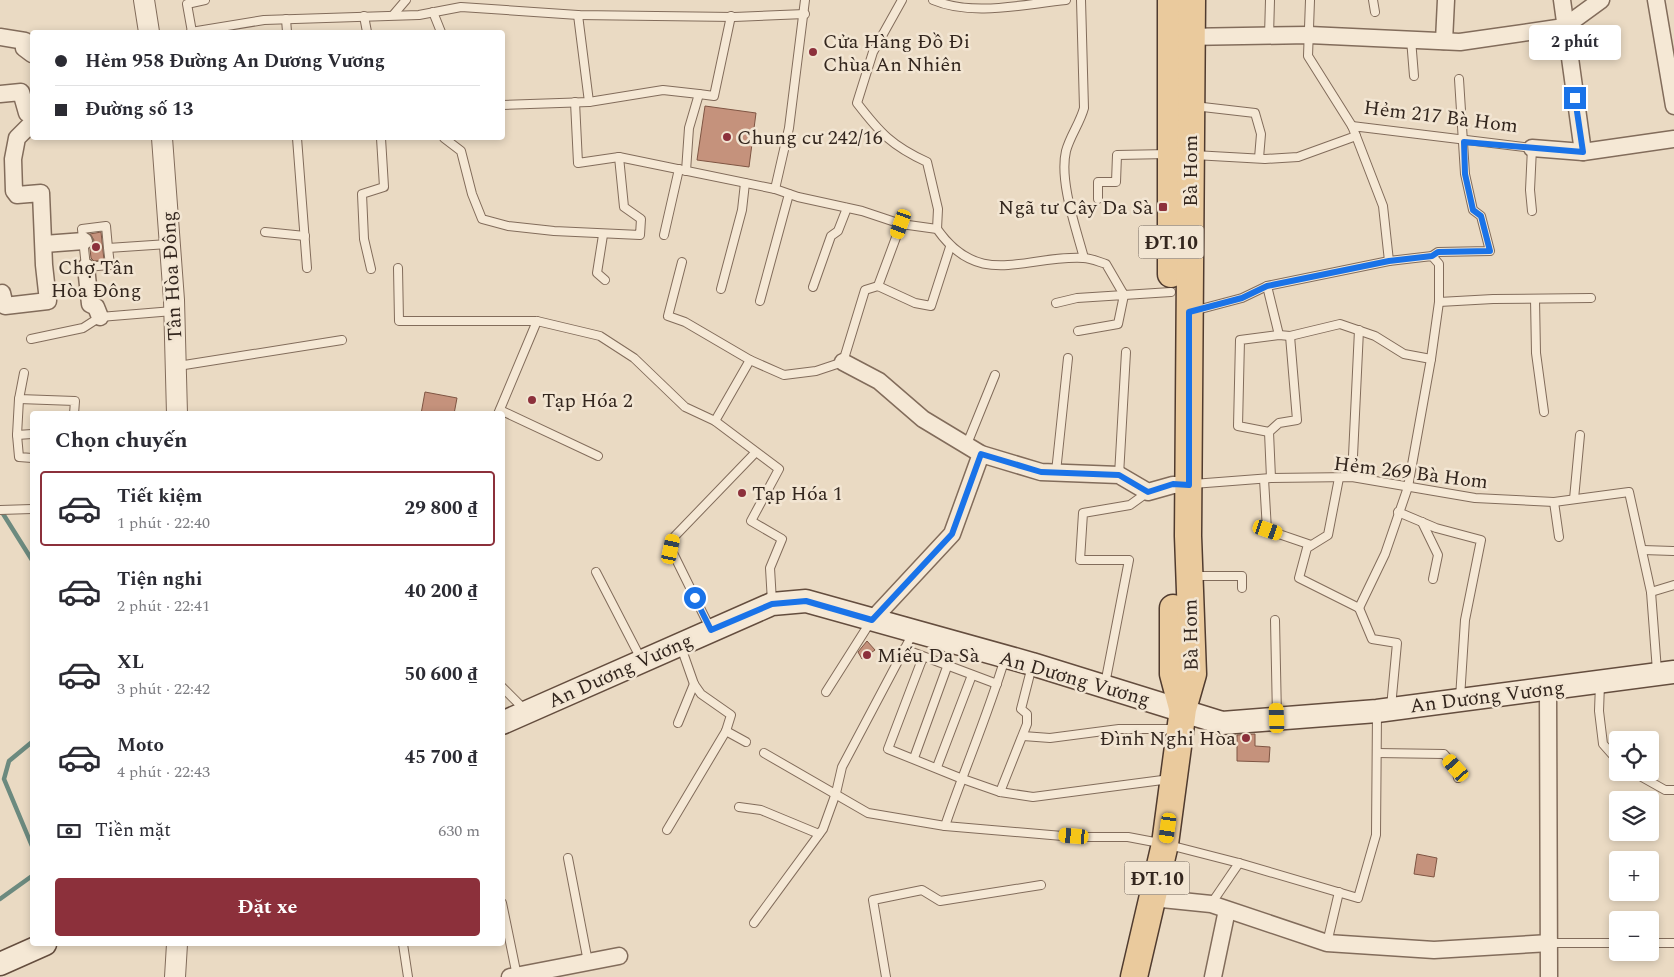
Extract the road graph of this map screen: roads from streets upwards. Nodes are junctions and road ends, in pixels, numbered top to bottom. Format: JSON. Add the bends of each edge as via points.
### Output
{"nodes":[{"id":1,"x":144,"y":0,"type":"edge"},
{"id":2,"x":1171,"y":0,"type":"edge"},
{"id":3,"x":1192,"y":0,"type":"edge"},
{"id":4,"x":1446,"y":0,"type":"edge"},
{"id":5,"x":1562,"y":0,"type":"edge"},
{"id":6,"x":1601,"y":0,"type":"edge"},
{"id":7,"x":1656,"y":0,"type":"edge"},
{"id":8,"x":1564,"y":27,"type":"junction"},
{"id":9,"x":148,"y":30,"type":"edge"},
{"id":10,"x":0,"y":37,"type":"edge"},
{"id":11,"x":1181,"y":37,"type":"junction"},
{"id":12,"x":1444,"y":40,"type":"junction"},
{"id":13,"x":30,"y":52,"type":"edge"},
{"id":14,"x":0,"y":94,"type":"edge"},
{"id":15,"x":1674,"y":106,"type":"edge"},
{"id":16,"x":30,"y":114,"type":"edge"},
{"id":17,"x":30,"y":125,"type":"edge"},
{"id":18,"x":162,"y":140,"type":"edge"},
{"id":19,"x":1674,"y":140,"type":"edge"},
{"id":20,"x":1532,"y":148,"type":"road end"},
{"id":21,"x":1583,"y":152,"type":"junction"},
{"id":22,"x":1180,"y":154,"type":"junction"},
{"id":23,"x":84,"y":240,"type":"road end"},
{"id":24,"x":44,"y":244,"type":"junction"},
{"id":25,"x":86,"y":267,"type":"road end"},
{"id":26,"x":2,"y":293,"type":"dead end"},
{"id":27,"x":100,"y":317,"type":"road end"},
{"id":28,"x":843,"y":362,"type":"road end"},
{"id":29,"x":176,"y":411,"type":"edge"},
{"id":30,"x":981,"y":454,"type":"junction"},
{"id":31,"x":1170,"y":487,"type":"junction"},
{"id":32,"x":872,"y":620,"type":"junction"},
{"id":33,"x":1666,"y":673,"type":"edge"},
{"id":34,"x":1548,"y":689,"type":"junction"},
{"id":35,"x":1181,"y":719,"type":"junction"},
{"id":36,"x":505,"y":722,"type":"edge"},
{"id":37,"x":1152,"y":898,"type":"junction"},
{"id":38,"x":1227,"y":910,"type":"junction"},
{"id":39,"x":1550,"y":943,"type":"junction"},
{"id":40,"x":40,"y":946,"type":"edge"},
{"id":41,"x":177,"y":946,"type":"edge"},
{"id":42,"x":619,"y":956,"type":"dead end"},
{"id":43,"x":0,"y":964,"type":"edge"},
{"id":44,"x":514,"y":976,"type":"edge"},
{"id":45,"x":175,"y":977,"type":"edge"},
{"id":46,"x":1134,"y":977,"type":"edge"},
{"id":47,"x":1213,"y":977,"type":"edge"},
{"id":48,"x":1549,"y":977,"type":"edge"}],
"edges":[{"from":1,"to":9,"type":"street"},
{"from":2,"to":11,"type":"main road","name":"Bà Hom","number":"ĐT.10"},
{"from":3,"to":11,"type":"main road","name":"Bà Hom","number":"ĐT.10"},
{"from":4,"to":12,"type":"street"},
{"from":5,"to":8,"type":"street"},
{"from":6,"to":8,"type":"street"},
{"from":7,"to":15,"type":"street"},
{"from":8,"to":12,"type":"street","via":[[1460,42]]},
{"from":8,"to":21,"type":"street"},
{"from":10,"to":13,"type":"street","via":[[25,42],[24,48]]},
{"from":11,"to":12,"type":"street","via":[[1309,35]]},
{"from":11,"to":22,"type":"main road","name":"Bà Hom","number":"ĐT.10"},
{"from":11,"to":22,"type":"main road","name":"Bà Hom","number":"ĐT.10","via":[[1191,106]]},
{"from":14,"to":16,"type":"street","via":[[21,92],[27,113]]},
{"from":17,"to":24,"type":"street","via":[[17,138],[13,159],[14,191],[17,196],[41,193]]},
{"from":18,"to":29,"type":"street","name":"Tân Hòa Đông","via":[[174,311]]},
{"from":19,"to":21,"type":"street","name":"Hẻm 217 Bà Hom"},
{"from":20,"to":21,"type":"street","name":"Hẻm 217 Bà Hom"},
{"from":22,"to":31,"type":"main road","name":"Bà Hom","number":"ĐT.10","via":[[1171,292]]},
{"from":22,"to":31,"type":"main road","name":"Bà Hom","number":"ĐT.10","via":[[1189,312]]},
{"from":23,"to":24,"type":"street"},
{"from":24,"to":26,"type":"street","via":[[48,301],[5,306]]},
{"from":25,"to":27,"type":"street","via":[[90,304],[96,307]]},
{"from":28,"to":30,"type":"street","via":[[879,381],[923,418]]},
{"from":30,"to":31,"type":"street","via":[[1041,472],[1119,475]]},
{"from":30,"to":32,"type":"street","via":[[952,534]]},
{"from":31,"to":35,"type":"main road","name":"Bà Hom","number":"ĐT.10","via":[[1173,674]]},
{"from":31,"to":35,"type":"main road","name":"Bà Hom","number":"ĐT.10","via":[[1189,576],[1193,674]]},
{"from":32,"to":35,"type":"main road","name":"An Dương Vương","via":[[909,640],[1032,664],[1104,686]]},
{"from":32,"to":36,"type":"main road","name":"An Dương Vương","via":[[806,601],[772,604]]},
{"from":33,"to":34,"type":"main road","name":"An Dương Vương"},
{"from":34,"to":35,"type":"main road","name":"An Dương Vương","via":[[1384,710],[1222,723]]},
{"from":34,"to":39,"type":"street"},
{"from":35,"to":37,"type":"main road","number":"ĐT.10","via":[[1165,844]]},
{"from":37,"to":38,"type":"street","via":[[1211,904]]},
{"from":37,"to":46,"type":"main road","number":"ĐT.10"},
{"from":38,"to":39,"type":"street","via":[[1327,943],[1434,950]]},
{"from":38,"to":47,"type":"street"},
{"from":39,"to":48,"type":"street"},
{"from":40,"to":43,"type":"main road"},
{"from":41,"to":45,"type":"street"},
{"from":42,"to":44,"type":"street"}]}
